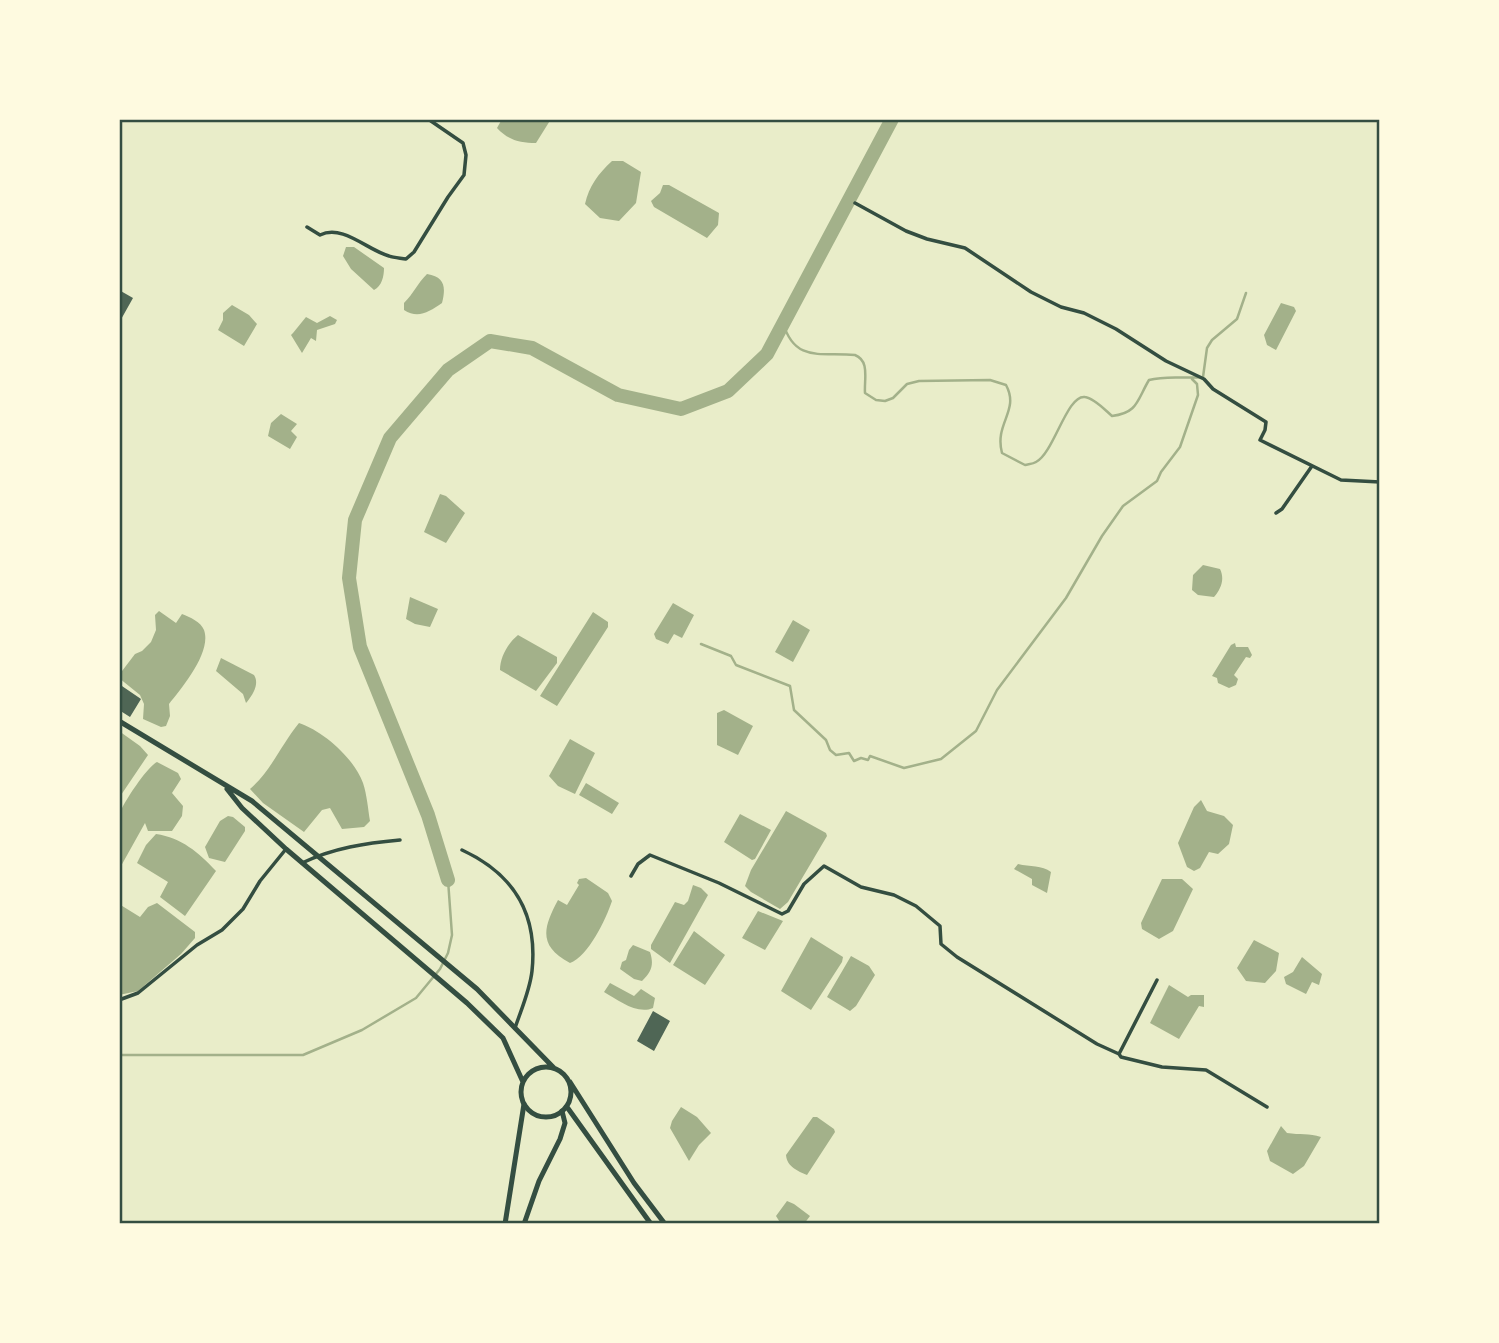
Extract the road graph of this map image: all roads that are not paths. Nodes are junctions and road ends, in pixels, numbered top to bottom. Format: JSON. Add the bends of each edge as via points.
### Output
{"nodes":[{"id":1,"x":428,"y":119,"type":"edge"},
{"id":2,"x":855,"y":203,"type":"dead end"},
{"id":3,"x":307,"y":227,"type":"dead end"},
{"id":4,"x":1312,"y":466,"type":"junction"},
{"id":5,"x":1380,"y":482,"type":"edge"},
{"id":6,"x":1276,"y":513,"type":"dead end"},
{"id":7,"x":119,"y":721,"type":"edge"},
{"id":8,"x":225,"y":786,"type":"junction"},
{"id":9,"x":400,"y":840,"type":"dead end"},
{"id":10,"x":286,"y":849,"type":"junction"},
{"id":11,"x":462,"y":850,"type":"dead end"},
{"id":12,"x":318,"y":855,"type":"junction"},
{"id":13,"x":302,"y":863,"type":"junction"},
{"id":14,"x":631,"y":876,"type":"dead end"},
{"id":15,"x":1157,"y":980,"type":"dead end"},
{"id":16,"x":119,"y":1000,"type":"edge"},
{"id":17,"x":515,"y":1028,"type":"junction"},
{"id":18,"x":1119,"y":1054,"type":"junction"},
{"id":19,"x":554,"y":1068,"type":"junction"},
{"id":20,"x":523,"y":1082,"type":"junction"},
{"id":21,"x":570,"y":1082,"type":"junction"},
{"id":22,"x":524,"y":1104,"type":"junction"},
{"id":23,"x":1267,"y":1107,"type":"dead end"},
{"id":24,"x":565,"y":1109,"type":"junction"},
{"id":25,"x":505,"y":1224,"type":"edge"},
{"id":26,"x":524,"y":1224,"type":"edge"},
{"id":27,"x":651,"y":1224,"type":"edge"},
{"id":28,"x":665,"y":1224,"type":"edge"}],
"edges":[{"from":1,"to":3,"type":"street","via":[[463,143],[464,175],[414,253],[406,259],[388,256],[342,235],[320,235]]},
{"from":2,"to":4,"type":"street","via":[[916,235],[965,248],[1031,292],[1084,313],[1204,379],[1266,422],[1261,440]]},
{"from":4,"to":5,"type":"street","via":[[1341,480]]},
{"from":4,"to":6,"type":"street"},
{"from":7,"to":8,"type":"main road"},
{"from":8,"to":10,"type":"main road"},
{"from":8,"to":12,"type":"main road","via":[[252,801]]},
{"from":9,"to":12,"type":"street"},
{"from":10,"to":13,"type":"main road"},
{"from":10,"to":16,"type":"street","via":[[222,930],[138,993]]},
{"from":11,"to":17,"type":"street","via":[[493,866],[525,907],[532,971]]},
{"from":12,"to":13,"type":"street"},
{"from":12,"to":17,"type":"main road","via":[[477,989]]},
{"from":13,"to":20,"type":"main road","via":[[503,1038]]},
{"from":14,"to":18,"type":"street","via":[[650,855],[782,914],[824,866],[861,887],[916,906],[940,926],[941,944],[957,957]]},
{"from":15,"to":18,"type":"street"},
{"from":17,"to":19,"type":"main road"},
{"from":18,"to":23,"type":"street","via":[[1162,1068],[1206,1070]]},
{"from":19,"to":20,"type":"main road","via":[[533,1070]]},
{"from":19,"to":21,"type":"main road"},
{"from":20,"to":22,"type":"main road"},
{"from":21,"to":24,"type":"main road","via":[[571,1096]]},
{"from":21,"to":28,"type":"main road"},
{"from":22,"to":24,"type":"main road","via":[[544,1117]]},
{"from":22,"to":25,"type":"main road"},
{"from":24,"to":26,"type":"main road","via":[[563,1131]]},
{"from":24,"to":27,"type":"main road"}]}
